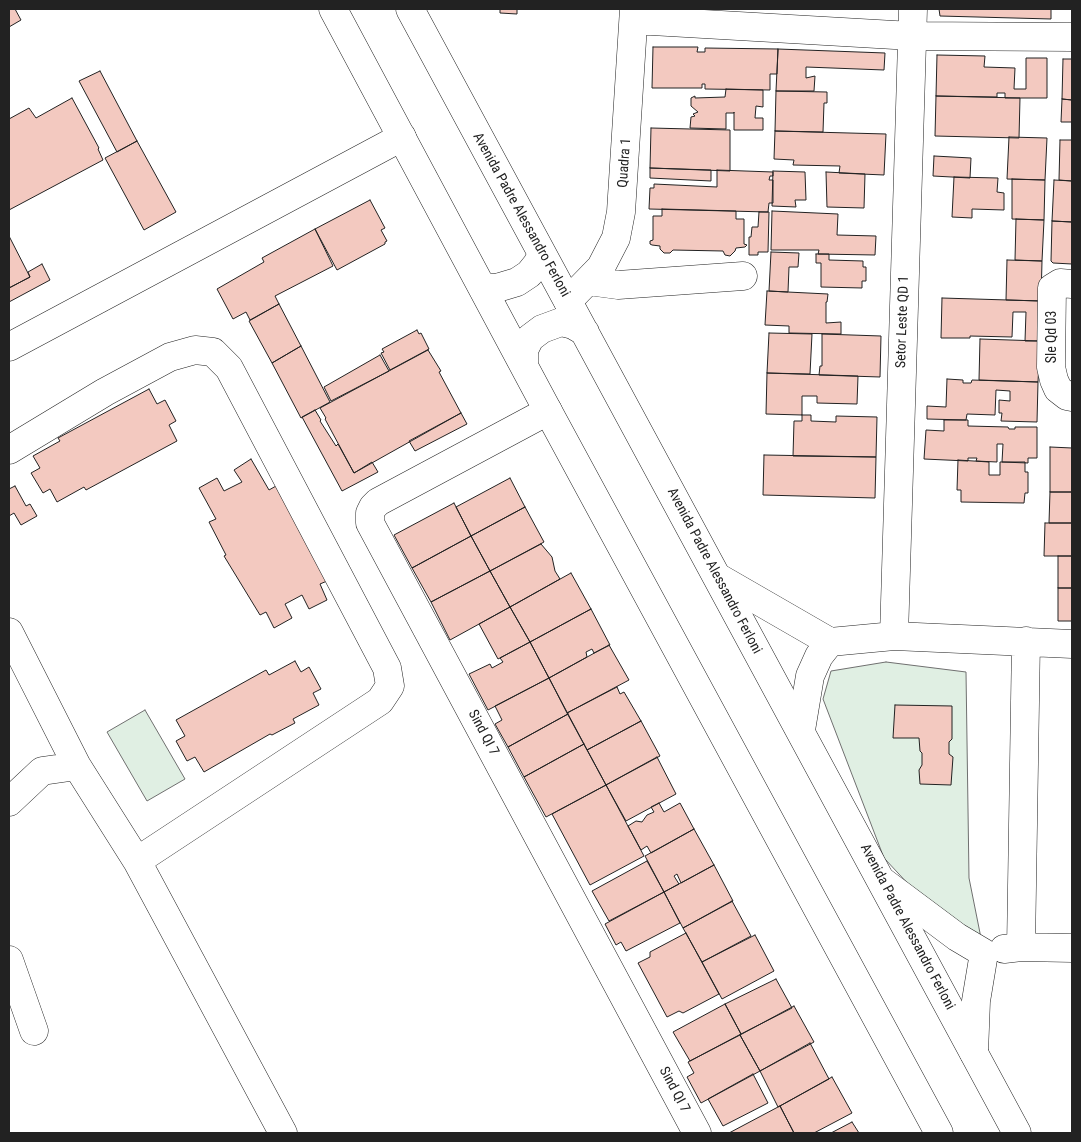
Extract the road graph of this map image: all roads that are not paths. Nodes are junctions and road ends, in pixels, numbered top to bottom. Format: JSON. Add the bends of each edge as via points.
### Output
{"nodes":[{"id":1,"x":333,"y":9,"type":"edge"},
{"id":2,"x":410,"y":9,"type":"edge"},
{"id":3,"x":913,"y":9,"type":"edge"},
{"id":4,"x":634,"y":14,"type":"edge"},
{"id":5,"x":912,"y":36,"type":"junction"},
{"id":6,"x":1072,"y":38,"type":"edge"},
{"id":7,"x":402,"y":136,"type":"junction"},
{"id":8,"x":542,"y":254,"type":"junction"},
{"id":9,"x":743,"y":276,"type":"dead end"},
{"id":10,"x":588,"y":281,"type":"junction"},
{"id":11,"x":1072,"y":284,"type":"edge"},
{"id":12,"x":483,"y":287,"type":"junction"},
{"id":13,"x":568,"y":301,"type":"junction"},
{"id":14,"x":585,"y":332,"type":"junction"},
{"id":15,"x":9,"y":347,"type":"edge"},
{"id":16,"x":524,"y":365,"type":"junction"},
{"id":17,"x":1072,"y":397,"type":"edge"},
{"id":18,"x":548,"y":411,"type":"junction"},
{"id":19,"x":9,"y":450,"type":"edge"},
{"id":20,"x":719,"y":578,"type":"junction"},
{"id":21,"x":9,"y":632,"type":"edge"},
{"id":22,"x":894,"y":636,"type":"junction"},
{"id":23,"x":1026,"y":641,"type":"junction"},
{"id":24,"x":830,"y":642,"type":"junction"},
{"id":25,"x":1072,"y":645,"type":"edge"},
{"id":26,"x":801,"y":730,"type":"junction"},
{"id":27,"x":77,"y":766,"type":"junction"},
{"id":28,"x":9,"y":802,"type":"edge"},
{"id":29,"x":137,"y":861,"type":"junction"},
{"id":30,"x":882,"y":881,"type":"junction"},
{"id":31,"x":1021,"y":946,"type":"junction"},
{"id":32,"x":1072,"y":948,"type":"edge"},
{"id":33,"x":984,"y":953,"type":"junction"},
{"id":34,"x":9,"y":960,"type":"edge"},
{"id":35,"x":34,"y":1031,"type":"dead end"},
{"id":36,"x":974,"y":1053,"type":"junction"},
{"id":37,"x":275,"y":1130,"type":"edge"},
{"id":38,"x":697,"y":1133,"type":"edge"},
{"id":39,"x":939,"y":1133,"type":"edge"},
{"id":40,"x":1017,"y":1133,"type":"edge"}],
"edges":[{"from":1,"to":7,"type":"street"},
{"from":2,"to":8,"type":"street","name":"Avenida Padre Alessandro Ferloni"},
{"from":3,"to":5,"type":"street","name":"Setor Leste QD 1"},
{"from":4,"to":5,"type":"street"},
{"from":4,"to":10,"type":"street","name":"Quadra 1","via":[[621,212],[616,238]]},
{"from":5,"to":6,"type":"street"},
{"from":5,"to":22,"type":"street","name":"Setor Leste QD 1"},
{"from":7,"to":12,"type":"street"},
{"from":7,"to":15,"type":"street"},
{"from":8,"to":12,"type":"street","via":[[529,274],[517,282],[497,288]]},
{"from":8,"to":13,"type":"street","name":"Avenida Padre Alessandro Ferloni"},
{"from":9,"to":10,"type":"street","via":[[618,284]]},
{"from":10,"to":13,"type":"street","name":"Quadra 1"},
{"from":11,"to":17,"type":"street","name":"Sle Qd 03","via":[[1060,283],[1052,288],[1051,367],[1058,389]]},
{"from":12,"to":16,"type":"street"},
{"from":13,"to":14,"type":"street","name":"Avenida Padre Alessandro Ferloni"},
{"from":14,"to":16,"type":"street","via":[[573,324],[561,322],[542,329],[530,338],[524,350]]},
{"from":14,"to":20,"type":"street","name":"Avenida Padre Alessandro Ferloni"},
{"from":16,"to":18,"type":"street"},
{"from":18,"to":38,"type":"street","name":"Sind QI 7","via":[[378,502],[372,507],[370,523]]},
{"from":18,"to":39,"type":"street"},
{"from":19,"to":29,"type":"street","via":[[170,357],[195,350],[213,352],[229,368],[387,668],[390,686],[380,700]]},
{"from":20,"to":24,"type":"street"},
{"from":20,"to":26,"type":"street","name":"Avenida Padre Alessandro Ferloni"},
{"from":21,"to":27,"type":"street"},
{"from":22,"to":23,"type":"street"},
{"from":22,"to":24,"type":"street"},
{"from":23,"to":25,"type":"street"},
{"from":23,"to":31,"type":"street"},
{"from":24,"to":26,"type":"street","via":[[810,676]]},
{"from":26,"to":30,"type":"street","name":"Avenida Padre Alessandro Ferloni"},
{"from":27,"to":28,"type":"street","via":[[42,771]]},
{"from":27,"to":29,"type":"street"},
{"from":29,"to":37,"type":"street"},
{"from":30,"to":33,"type":"street"},
{"from":30,"to":36,"type":"street","name":"Avenida Padre Alessandro Ferloni"},
{"from":31,"to":32,"type":"street"},
{"from":31,"to":33,"type":"street"},
{"from":33,"to":36,"type":"street","via":[[976,1002]]},
{"from":34,"to":35,"type":"street"},
{"from":36,"to":40,"type":"street","name":"Avenida Padre Alessandro Ferloni"}]}
